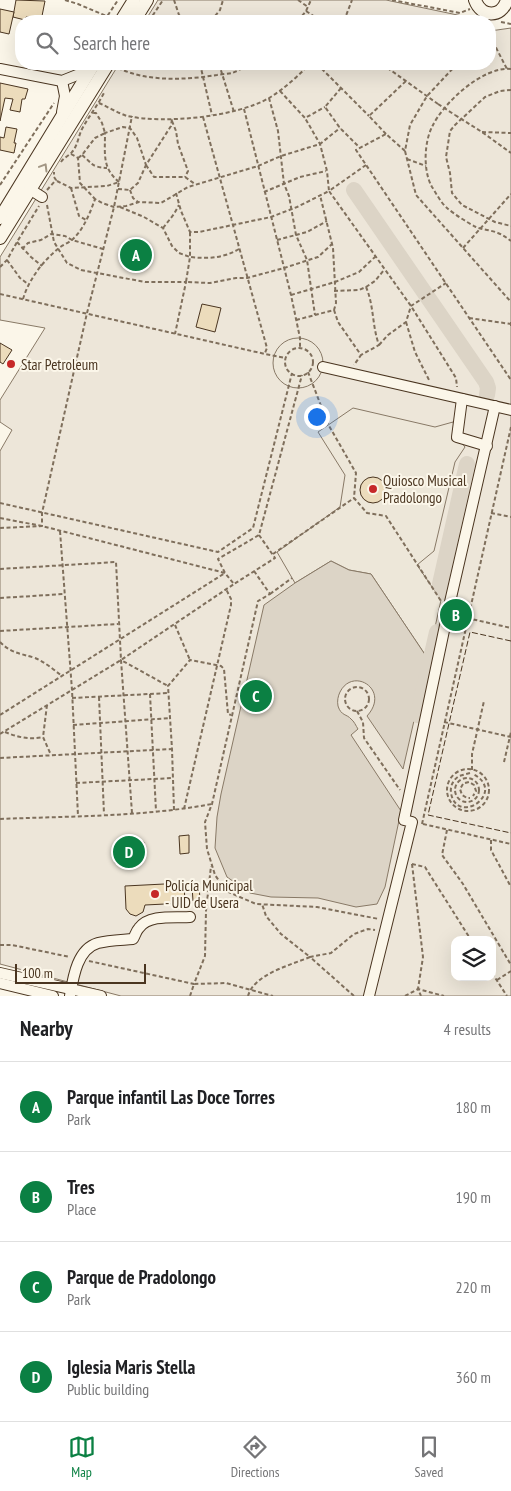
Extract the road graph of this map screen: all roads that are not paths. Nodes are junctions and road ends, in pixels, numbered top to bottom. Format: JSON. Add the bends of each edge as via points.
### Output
{"nodes":[{"id":1,"x":134,"y":0,"type":"edge"},
{"id":2,"x":147,"y":0,"type":"edge"},
{"id":3,"x":508,"y":3,"type":"edge"},
{"id":4,"x":473,"y":4,"type":"edge"},
{"id":5,"x":121,"y":15,"type":"edge"},
{"id":6,"x":138,"y":15,"type":"edge"},
{"id":7,"x":0,"y":69,"type":"edge"},
{"id":8,"x":86,"y":70,"type":"edge"},
{"id":9,"x":90,"y":70,"type":"edge"},
{"id":10,"x":104,"y":70,"type":"edge"},
{"id":11,"x":63,"y":85,"type":"junction"},
{"id":12,"x":78,"y":91,"type":"junction"},
{"id":13,"x":91,"y":91,"type":"junction"},
{"id":14,"x":59,"y":122,"type":"junction"},
{"id":15,"x":31,"y":190,"type":"junction"},
{"id":16,"x":42,"y":197,"type":"road end"},
{"id":17,"x":0,"y":218,"type":"edge"},
{"id":18,"x":0,"y":238,"type":"edge"},
{"id":19,"x":323,"y":367,"type":"dead end"},
{"id":20,"x":458,"y":398,"type":"junction"},
{"id":21,"x":495,"y":406,"type":"junction"},
{"id":22,"x":511,"y":410,"type":"edge"},
{"id":23,"x":487,"y":446,"type":"junction"},
{"id":24,"x":190,"y":917,"type":"dead end"},
{"id":25,"x":0,"y":973,"type":"edge"},
{"id":26,"x":0,"y":983,"type":"edge"},
{"id":27,"x":70,"y":993,"type":"edge"},
{"id":28,"x":53,"y":996,"type":"edge"},
{"id":29,"x":101,"y":996,"type":"edge"},
{"id":30,"x":369,"y":996,"type":"edge"}],
"edges":[{"from":1,"to":5,"type":"main road"},
{"from":2,"to":6,"type":"main road"},
{"from":3,"to":4,"type":"main road","via":[[497,13],[490,14]]},
{"from":7,"to":11,"type":"street"},
{"from":8,"to":11,"type":"street"},
{"from":9,"to":12,"type":"main road"},
{"from":10,"to":13,"type":"main road"},
{"from":11,"to":12,"type":"street"},
{"from":11,"to":14,"type":"street","via":[[65,96]]},
{"from":12,"to":13,"type":"street"},
{"from":12,"to":14,"type":"main road"},
{"from":15,"to":13,"type":"main road","one_way":true},
{"from":14,"to":17,"type":"main road"},
{"from":15,"to":16,"type":"street"},
{"from":15,"to":18,"type":"main road"},
{"from":19,"to":20,"type":"street"},
{"from":20,"to":21,"type":"street"},
{"from":20,"to":23,"type":"street","via":[[457,437]]},
{"from":21,"to":22,"type":"street"},
{"from":21,"to":23,"type":"street"},
{"from":23,"to":30,"type":"street","via":[[447,605],[446,625],[404,820],[412,822]]},
{"from":24,"to":27,"type":"street","via":[[154,919],[139,927],[133,939],[97,943],[87,948],[81,955]]},
{"from":25,"to":27,"type":"street"},
{"from":26,"to":28,"type":"street"},
{"from":27,"to":29,"type":"street"}]}
